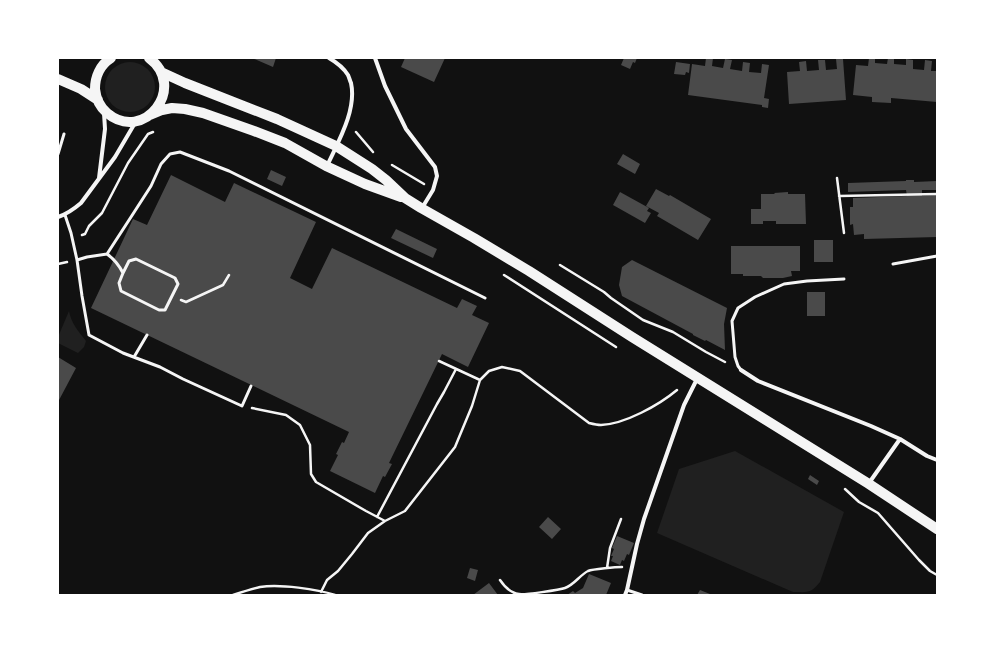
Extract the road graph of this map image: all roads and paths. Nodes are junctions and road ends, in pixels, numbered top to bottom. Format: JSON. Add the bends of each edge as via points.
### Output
{"nodes":[{"id":1,"x":108,"y":58,"type":"edge"},
{"id":2,"x":149,"y":58,"type":"edge"},
{"id":3,"x":329,"y":58,"type":"edge"},
{"id":4,"x":375,"y":58,"type":"edge"},
{"id":5,"x":161,"y":72,"type":"junction"},
{"id":6,"x":58,"y":79,"type":"edge"},
{"id":7,"x":98,"y":100,"type":"junction"},
{"id":8,"x":104,"y":111,"type":"junction"},
{"id":9,"x":150,"y":115,"type":"junction"},
{"id":10,"x":137,"y":121,"type":"junction"},
{"id":11,"x":154,"y":130,"type":"dead end"},
{"id":12,"x":356,"y":132,"type":"dead end"},
{"id":13,"x":64,"y":134,"type":"dead end"},
{"id":14,"x":336,"y":146,"type":"junction"},
{"id":15,"x":58,"y":154,"type":"edge"},
{"id":16,"x":377,"y":155,"type":"dead end"},
{"id":17,"x":389,"y":163,"type":"dead end"},
{"id":18,"x":326,"y":166,"type":"junction"},
{"id":19,"x":837,"y":178,"type":"dead end"},
{"id":20,"x":99,"y":179,"type":"junction"},
{"id":21,"x":433,"y":190,"type":"junction"},
{"id":22,"x":937,"y":194,"type":"edge"},
{"id":23,"x":839,"y":196,"type":"junction"},
{"id":24,"x":405,"y":198,"type":"junction"},
{"id":25,"x":421,"y":208,"type":"junction"},
{"id":26,"x":65,"y":215,"type":"junction"},
{"id":27,"x":58,"y":217,"type":"edge"},
{"id":28,"x":844,"y":233,"type":"dead end"},
{"id":29,"x":71,"y":236,"type":"junction"},
{"id":30,"x":106,"y":254,"type":"junction"},
{"id":31,"x":937,"y":256,"type":"edge"},
{"id":32,"x":77,"y":260,"type":"junction"},
{"id":33,"x":65,"y":262,"type":"dead end"},
{"id":34,"x":58,"y":264,"type":"edge"},
{"id":35,"x":892,"y":264,"type":"dead end"},
{"id":36,"x":560,"y":265,"type":"dead end"},
{"id":37,"x":123,"y":273,"type":"junction"},
{"id":38,"x":502,"y":274,"type":"dead end"},
{"id":39,"x":229,"y":275,"type":"dead end"},
{"id":40,"x":844,"y":279,"type":"dead end"},
{"id":41,"x":172,"y":295,"type":"junction"},
{"id":42,"x":485,"y":298,"type":"dead end"},
{"id":43,"x":147,"y":335,"type":"dead end"},
{"id":44,"x":616,"y":347,"type":"dead end"},
{"id":45,"x":134,"y":357,"type":"junction"},
{"id":46,"x":438,"y":361,"type":"dead end"},
{"id":47,"x":456,"y":369,"type":"junction"},
{"id":48,"x":741,"y":370,"type":"junction"},
{"id":49,"x":698,"y":378,"type":"junction"},
{"id":50,"x":480,"y":380,"type":"junction"},
{"id":51,"x":251,"y":386,"type":"dead end"},
{"id":52,"x":677,"y":390,"type":"dead end"},
{"id":53,"x":242,"y":406,"type":"junction"},
{"id":54,"x":900,"y":439,"type":"junction"},
{"id":55,"x":937,"y":460,"type":"edge"},
{"id":56,"x":869,"y":484,"type":"junction"},
{"id":57,"x":845,"y":489,"type":"dead end"},
{"id":58,"x":377,"y":517,"type":"junction"},
{"id":59,"x":621,"y":520,"type":"dead end"},
{"id":60,"x":385,"y":521,"type":"junction"},
{"id":61,"x":937,"y":529,"type":"edge"},
{"id":62,"x":607,"y":568,"type":"junction"},
{"id":63,"x":632,"y":569,"type":"junction"},
{"id":64,"x":937,"y":575,"type":"edge"},
{"id":65,"x":500,"y":580,"type":"dead end"},
{"id":66,"x":627,"y":590,"type":"junction"},
{"id":67,"x":321,"y":592,"type":"junction"},
{"id":68,"x":233,"y":595,"type":"edge"},
{"id":69,"x":335,"y":595,"type":"edge"},
{"id":70,"x":625,"y":595,"type":"edge"},
{"id":71,"x":642,"y":595,"type":"edge"}],
"edges":[{"from":1,"to":7,"type":"main road","via":[[96,78],[95,93]]},
{"from":2,"to":5,"type":"main road"},
{"from":3,"to":14,"type":"street","via":[[338,63],[348,76],[352,90],[348,118]]},
{"from":4,"to":21,"type":"street","via":[[384,86],[406,129],[435,167],[437,176]]},
{"from":5,"to":9,"type":"main road","via":[[164,96]]},
{"from":5,"to":14,"type":"main road"},
{"from":6,"to":7,"type":"main road"},
{"from":7,"to":8,"type":"main road"},
{"from":8,"to":10,"type":"main road","via":[[119,120]]},
{"from":8,"to":20,"type":"street","via":[[105,129]]},
{"from":9,"to":10,"type":"main road"},
{"from":9,"to":18,"type":"main road","via":[[172,108],[203,113],[285,143]]},
{"from":10,"to":20,"type":"street"},
{"from":11,"to":29,"type":"path","via":[[135,151],[102,213],[89,226],[86,234]]},
{"from":12,"to":16,"type":"path"},
{"from":13,"to":15,"type":"lane"},
{"from":14,"to":18,"type":"street"},
{"from":14,"to":24,"type":"main road","via":[[372,169]]},
{"from":17,"to":21,"type":"path"},
{"from":18,"to":24,"type":"main road","via":[[365,184]]},
{"from":19,"to":23,"type":"path"},
{"from":20,"to":26,"type":"street","via":[[81,203]]},
{"from":21,"to":25,"type":"street"},
{"from":22,"to":23,"type":"path"},
{"from":23,"to":28,"type":"path"},
{"from":24,"to":25,"type":"main road"},
{"from":25,"to":49,"type":"main road","via":[[529,271]]},
{"from":26,"to":27,"type":"street"},
{"from":26,"to":29,"type":"lane"},
{"from":29,"to":32,"type":"lane"},
{"from":30,"to":32,"type":"lane"},
{"from":30,"to":37,"type":"lane","via":[[119,264]]},
{"from":30,"to":42,"type":"lane","via":[[151,186],[161,164],[170,154],[180,152],[229,170]]},
{"from":31,"to":35,"type":"lane"},
{"from":32,"to":45,"type":"lane","via":[[89,336]]},
{"from":33,"to":34,"type":"path"},
{"from":36,"to":48,"type":"path","via":[[643,320],[673,332]]},
{"from":37,"to":41,"type":"lane","via":[[129,261],[136,259],[175,278],[178,284]]},
{"from":37,"to":41,"type":"lane","via":[[119,283],[121,291],[159,310],[165,310]]},
{"from":38,"to":44,"type":"path"},
{"from":39,"to":41,"type":"path","via":[[223,285],[186,302]]},
{"from":40,"to":48,"type":"lane","via":[[784,284],[738,308],[732,321],[735,357]]},
{"from":43,"to":45,"type":"lane"},
{"from":45,"to":53,"type":"lane"},
{"from":46,"to":47,"type":"path"},
{"from":47,"to":50,"type":"path"},
{"from":47,"to":58,"type":"path"},
{"from":48,"to":54,"type":"street","via":[[758,382]]},
{"from":49,"to":56,"type":"main road"},
{"from":49,"to":63,"type":"street","via":[[684,405],[644,518]]},
{"from":50,"to":52,"type":"path","via":[[489,371],[502,367],[520,371],[589,423],[600,425],[615,423],[634,415],[668,398]]},
{"from":50,"to":60,"type":"path","via":[[455,447],[404,511]]},
{"from":51,"to":53,"type":"lane"},
{"from":53,"to":58,"type":"path","via":[[286,415],[300,425],[310,445],[311,474],[316,482]]},
{"from":54,"to":55,"type":"street"},
{"from":54,"to":56,"type":"street"},
{"from":56,"to":61,"type":"main road"},
{"from":57,"to":64,"type":"path","via":[[859,502],[878,513],[919,560]]},
{"from":58,"to":60,"type":"path"},
{"from":59,"to":62,"type":"path","via":[[610,548]]},
{"from":60,"to":67,"type":"path","via":[[368,532],[338,571],[327,580]]},
{"from":62,"to":63,"type":"path"},
{"from":62,"to":65,"type":"path","via":[[588,571],[566,588],[545,592],[519,594],[508,590]]},
{"from":63,"to":66,"type":"street"},
{"from":66,"to":70,"type":"street"},
{"from":66,"to":71,"type":"lane"},
{"from":67,"to":68,"type":"path","via":[[280,586],[261,587]]},
{"from":67,"to":69,"type":"path"}]}
